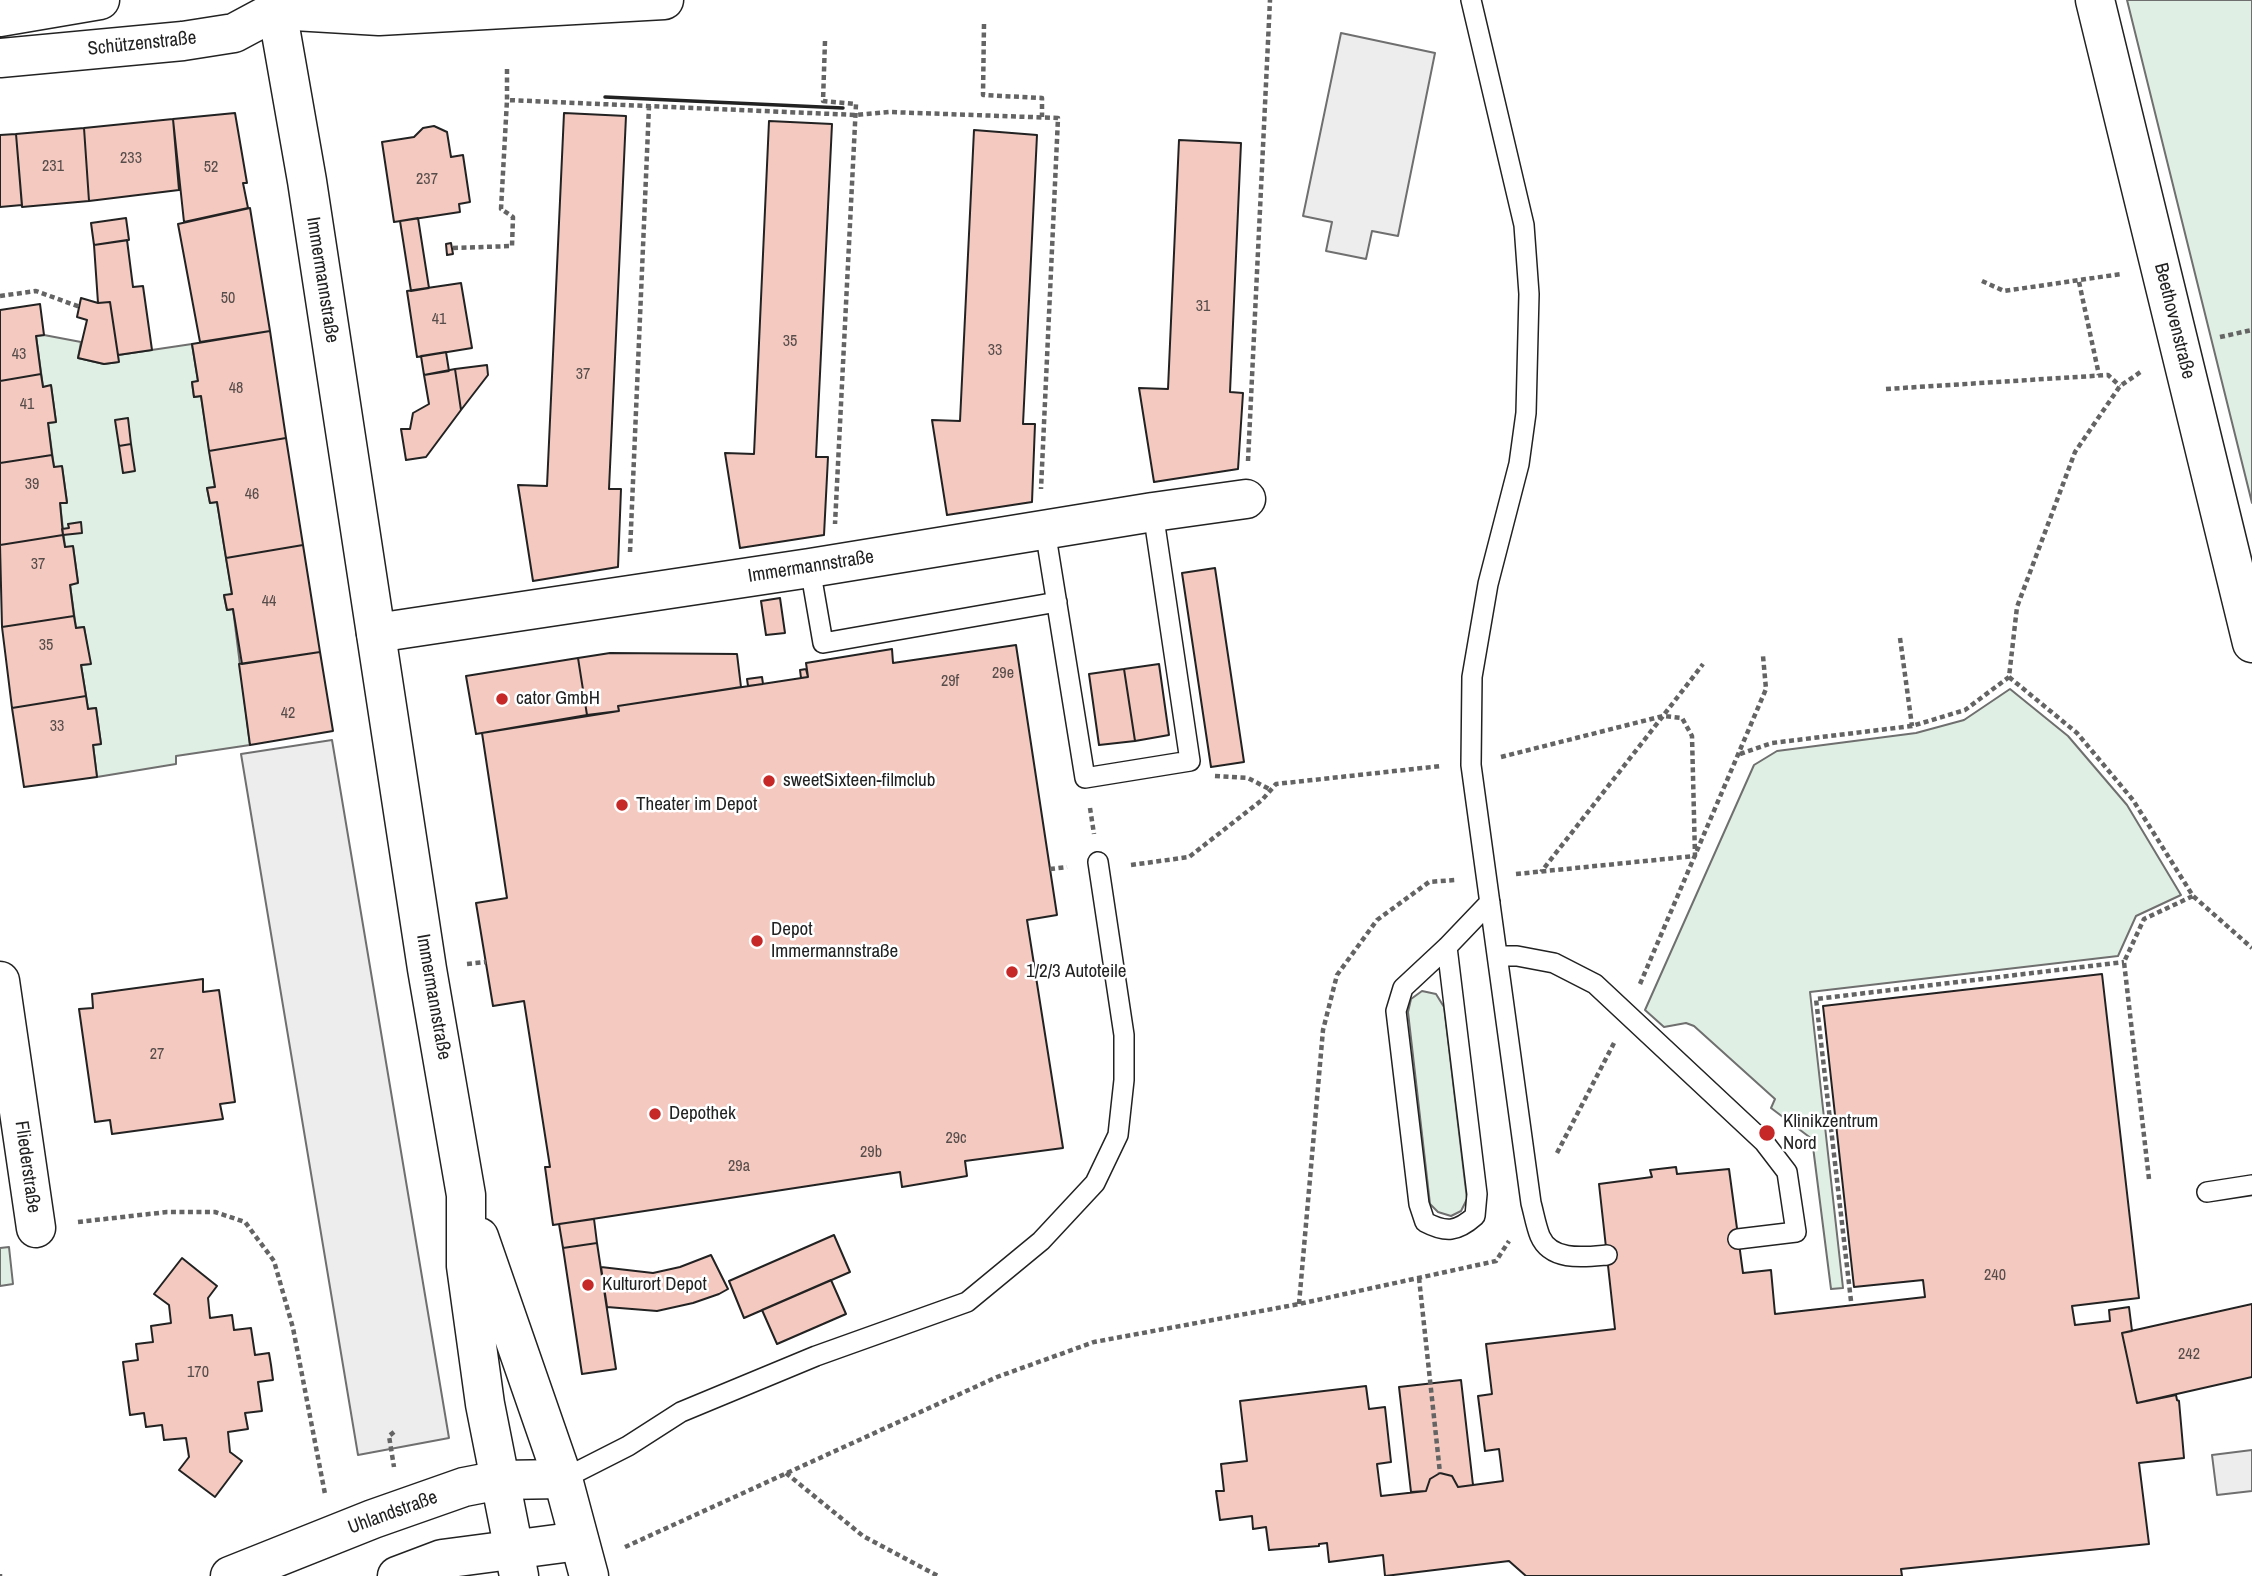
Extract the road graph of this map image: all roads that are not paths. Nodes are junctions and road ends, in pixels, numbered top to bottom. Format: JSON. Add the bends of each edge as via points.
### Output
{"nodes":[{"id":1,"x":100,"y":0,"type":"edge"},
{"id":2,"x":664,"y":0,"type":"edge"},
{"id":3,"x":1471,"y":0,"type":"edge"},
{"id":4,"x":2095,"y":0,"type":"edge"},
{"id":5,"x":271,"y":3,"type":"edge"},
{"id":6,"x":0,"y":17,"type":"edge"},
{"id":7,"x":0,"y":58,"type":"edge"},
{"id":8,"x":1246,"y":499,"type":"road end"},
{"id":9,"x":1153,"y":512,"type":"junction"},
{"id":10,"x":1045,"y":530,"type":"junction"},
{"id":11,"x":822,"y":566,"type":"junction"},
{"id":12,"x":1057,"y":602,"type":"junction"},
{"id":13,"x":376,"y":633,"type":"junction"},
{"id":14,"x":2252,"y":643,"type":"edge"},
{"id":15,"x":1098,"y":862,"type":"road end"},
{"id":16,"x":1490,"y":902,"type":"junction"},
{"id":17,"x":1447,"y":947,"type":"junction"},
{"id":18,"x":1498,"y":956,"type":"junction"},
{"id":19,"x":0,"y":981,"type":"edge"},
{"id":20,"x":2252,"y":1185,"type":"edge"},
{"id":21,"x":2207,"y":1192,"type":"dead end"},
{"id":22,"x":466,"y":1195,"type":"junction"},
{"id":23,"x":36,"y":1228,"type":"road end"},
{"id":24,"x":1738,"y":1239,"type":"dead end"},
{"id":25,"x":1607,"y":1255,"type":"dead end"},
{"id":26,"x":563,"y":1479,"type":"junction"},
{"id":27,"x":500,"y":1480,"type":"junction"},
{"id":28,"x":585,"y":1561,"type":"edge"},
{"id":29,"x":516,"y":1563,"type":"edge"},
{"id":30,"x":230,"y":1576,"type":"edge"},
{"id":31,"x":397,"y":1576,"type":"edge"}],
"edges":[{"from":1,"to":6,"type":"street"},
{"from":2,"to":5,"type":"street","via":[[379,16]]},
{"from":3,"to":16,"type":"lane","via":[[1524,225],[1529,294],[1526,414],[1519,464],[1488,584],[1472,677],[1471,765]]},
{"from":4,"to":14,"type":"street","name":"Beethovenstraße"},
{"from":5,"to":7,"type":"street","name":"Schützenstraße","via":[[234,33]]},
{"from":5,"to":13,"type":"street","name":"Immermannstraße","via":[[307,180]]},
{"from":8,"to":9,"type":"street","name":"Immermannstraße"},
{"from":9,"to":10,"type":"street","name":"Immermannstraße"},
{"from":9,"to":12,"type":"lane","via":[[1190,761],[1085,778]]},
{"from":10,"to":11,"type":"street","name":"Immermannstraße"},
{"from":10,"to":12,"type":"lane"},
{"from":11,"to":12,"type":"lane","via":[[823,643]]},
{"from":11,"to":13,"type":"street","name":"Immermannstraße"},
{"from":13,"to":22,"type":"street","name":"Immermannstraße"},
{"from":15,"to":26,"type":"lane","via":[[1124,1035],[1124,1080],[1118,1135],[1095,1183],[1041,1241],[967,1302],[816,1356],[681,1412]]},
{"from":16,"to":17,"type":"lane"},
{"from":16,"to":18,"type":"lane"},
{"from":17,"to":17,"type":"lane","via":[[1403,988],[1396,1011],[1419,1204],[1425,1222],[1441,1231],[1462,1227],[1475,1216],[1477,1194]]},
{"from":18,"to":24,"type":"lane","via":[[1554,963],[1595,984],[1764,1142],[1787,1172],[1796,1232]]},
{"from":18,"to":25,"type":"lane","via":[[1531,1203],[1541,1239],[1557,1254],[1580,1258]]},
{"from":19,"to":23,"type":"street","name":"Fliederstraße"},
{"from":20,"to":21,"type":"lane"},
{"from":22,"to":26,"type":"street","name":"Immermannstraße"},
{"from":22,"to":27,"type":"street","name":"Immermannstraße","via":[[466,1266]]},
{"from":26,"to":27,"type":"street","name":"Uhlandstraße"},
{"from":26,"to":28,"type":"street","name":"Immermannstraße"},
{"from":27,"to":29,"type":"street","name":"Immermannstraße"},
{"from":27,"to":30,"type":"street","name":"Uhlandstraße","via":[[464,1487],[373,1519]]},
{"from":28,"to":29,"type":"street"},
{"from":29,"to":31,"type":"street","via":[[442,1559]]}]}
